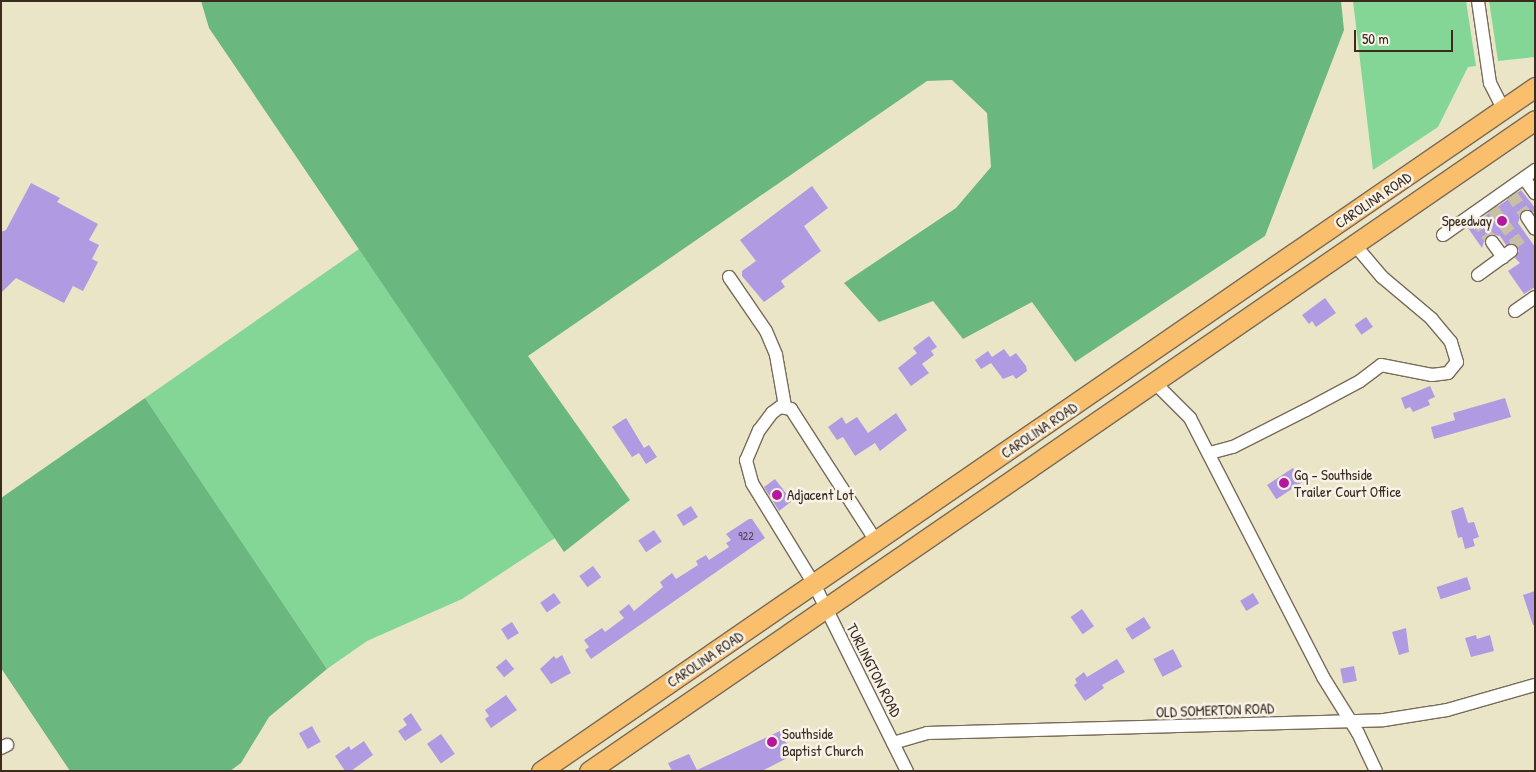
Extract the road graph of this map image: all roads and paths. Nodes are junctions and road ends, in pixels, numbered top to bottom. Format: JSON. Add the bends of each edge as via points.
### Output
{"nodes":[{"id":1,"x":1478,"y":1,"type":"edge"},
{"id":2,"x":1535,"y":87,"type":"edge"},
{"id":3,"x":1510,"y":104,"type":"junction"},
{"id":4,"x":1533,"y":121,"type":"edge"},
{"id":5,"x":1529,"y":174,"type":"edge"},
{"id":6,"x":1535,"y":193,"type":"edge"},
{"id":7,"x":1527,"y":217,"type":"tunnel mouth"},
{"id":8,"x":1443,"y":235,"type":"dead end"},
{"id":9,"x":1533,"y":235,"type":"edge"},
{"id":10,"x":1492,"y":242,"type":"tunnel mouth"},
{"id":11,"x":1354,"y":244,"type":"junction"},
{"id":12,"x":1478,"y":274,"type":"dead end"},
{"id":13,"x":729,"y":277,"type":"dead end"},
{"id":14,"x":1535,"y":297,"type":"edge"},
{"id":15,"x":1515,"y":311,"type":"dead end"},
{"id":16,"x":1154,"y":382,"type":"junction"},
{"id":17,"x":786,"y":406,"type":"junction"},
{"id":18,"x":1210,"y":453,"type":"junction"},
{"id":19,"x":876,"y":541,"type":"junction"},
{"id":20,"x":814,"y":584,"type":"junction"},
{"id":21,"x":825,"y":609,"type":"junction"},
{"id":22,"x":1535,"y":685,"type":"edge"},
{"id":23,"x":1350,"y":721,"type":"junction"},
{"id":24,"x":893,"y":743,"type":"junction"},
{"id":25,"x":542,"y":771,"type":"edge"},
{"id":26,"x":589,"y":771,"type":"edge"},
{"id":27,"x":907,"y":771,"type":"edge"},
{"id":28,"x":1376,"y":771,"type":"edge"}],
"edges":[{"from":1,"to":3,"type":"street","via":[[1490,83]]},
{"from":2,"to":3,"type":"highway","name":"CAROLINA ROAD"},
{"from":3,"to":4,"type":"highway"},
{"from":3,"to":19,"type":"highway","name":"CAROLINA ROAD"},
{"from":4,"to":11,"type":"highway","name":"CAROLINA ROAD"},
{"from":5,"to":6,"type":"street"},
{"from":5,"to":8,"type":"street","via":[[1510,192]]},
{"from":7,"to":9,"type":"street"},
{"from":10,"to":12,"type":"street","via":[[1507,254]]},
{"from":11,"to":16,"type":"highway","name":"CAROLINA ROAD"},
{"from":11,"to":18,"type":"street","via":[[1382,277],[1432,319],[1451,342],[1457,362],[1448,372],[1432,375],[1381,365],[1360,381],[1306,410],[1233,447]]},
{"from":13,"to":17,"type":"street","via":[[766,330],[776,355]]},
{"from":14,"to":15,"type":"street"},
{"from":16,"to":18,"type":"street","via":[[1182,408]]},
{"from":16,"to":21,"type":"highway","name":"CAROLINA ROAD"},
{"from":17,"to":19,"type":"street","via":[[824,456]]},
{"from":17,"to":20,"type":"street","name":"TURLINGTON ROAD","via":[[772,413],[759,430],[746,460],[761,501]]},
{"from":18,"to":23,"type":"street","via":[[1323,677]]},
{"from":19,"to":20,"type":"highway","name":"CAROLINA ROAD"},
{"from":20,"to":21,"type":"street","name":"TURLINGTON ROAD"},
{"from":20,"to":25,"type":"highway","name":"CAROLINA ROAD"},
{"from":21,"to":24,"type":"street","name":"TURLINGTON ROAD"},
{"from":21,"to":26,"type":"highway","name":"CAROLINA ROAD"},
{"from":22,"to":23,"type":"street","name":"OLD SOMERTON ROAD","via":[[1429,714]]},
{"from":23,"to":24,"type":"street","name":"OLD SOMERTON ROAD","via":[[928,733]]},
{"from":23,"to":28,"type":"street"},
{"from":24,"to":27,"type":"street","name":"TURLINGTON ROAD"}]}
